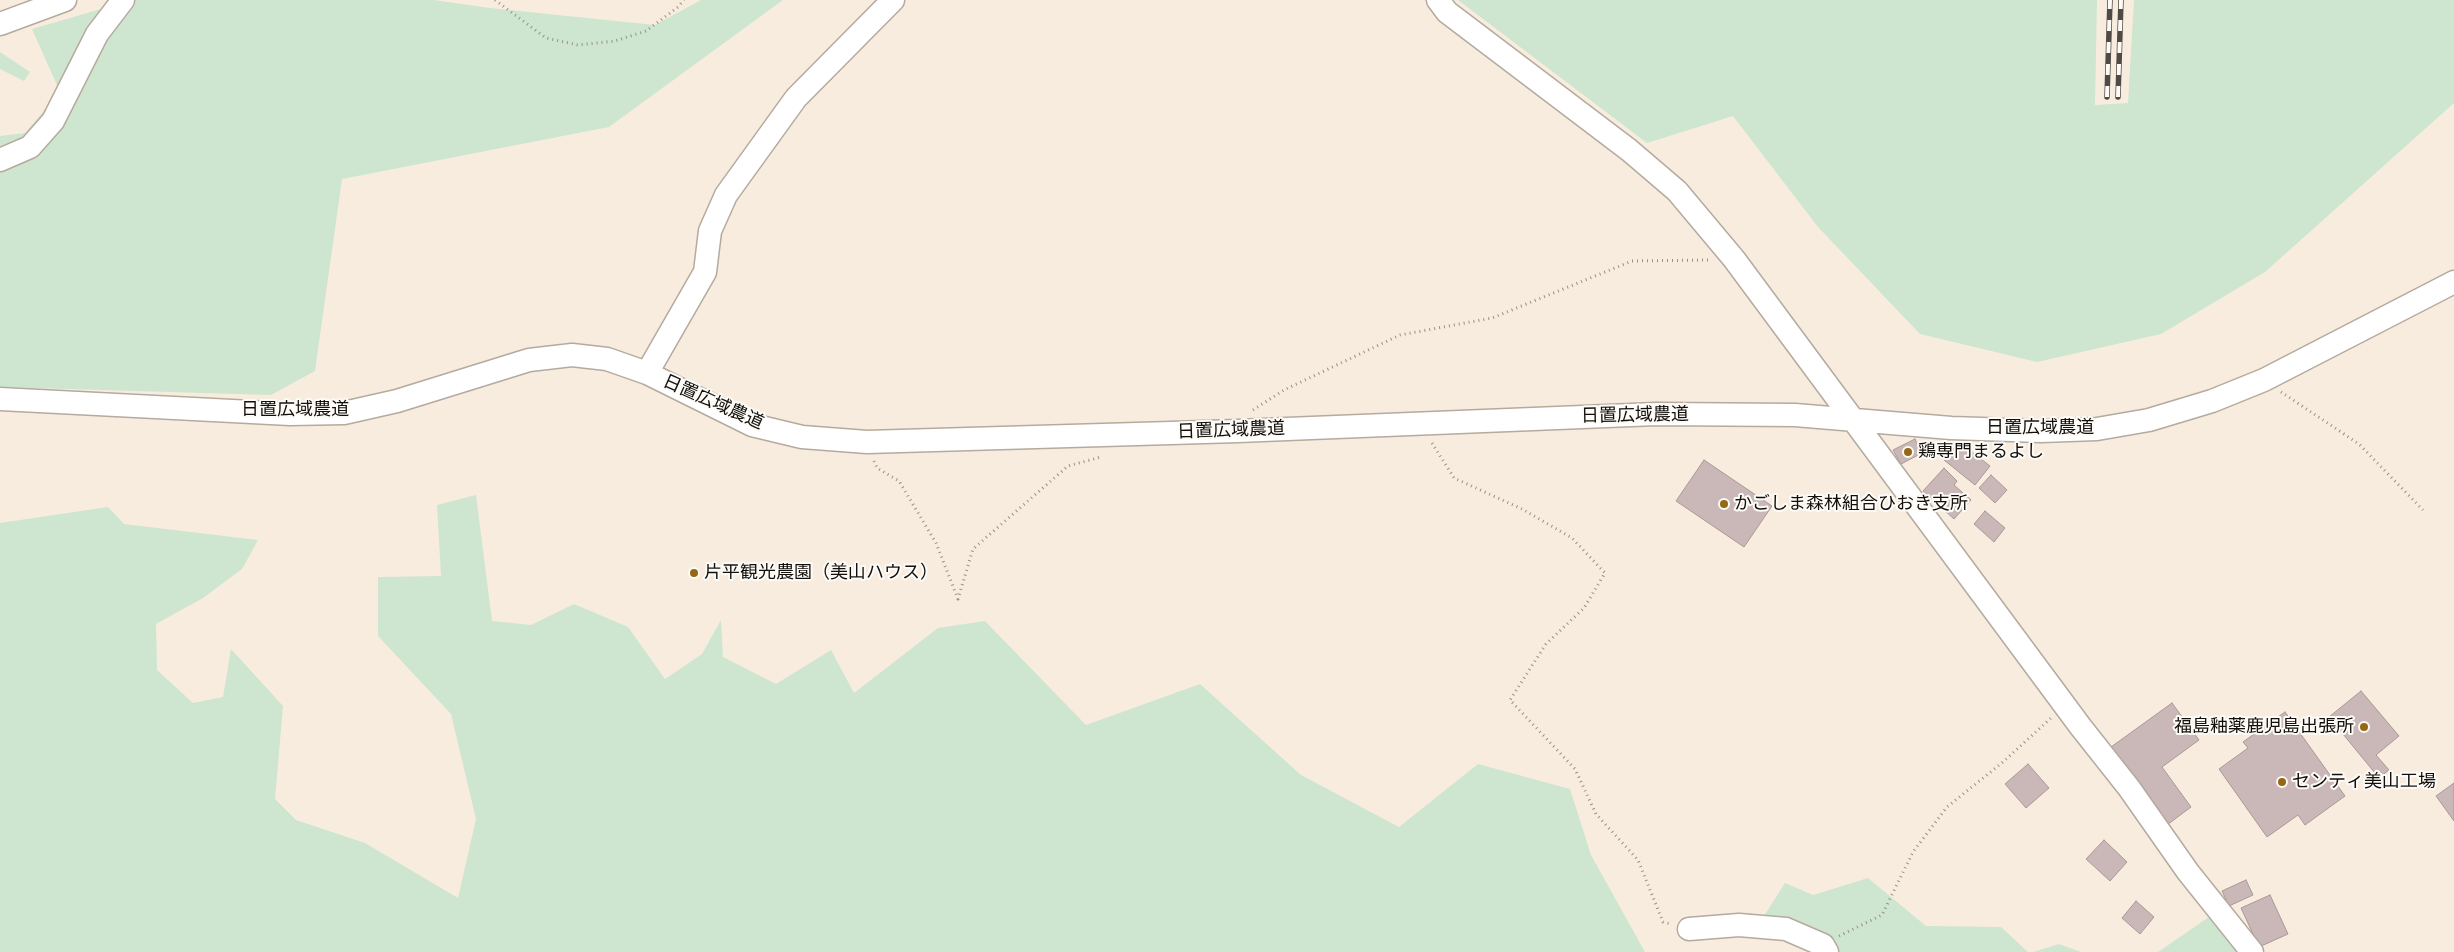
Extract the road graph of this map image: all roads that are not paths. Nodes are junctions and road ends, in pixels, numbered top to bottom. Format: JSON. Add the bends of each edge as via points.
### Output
{"nodes":[{"id":1,"x":65,"y":0,"type":"edge"},
{"id":2,"x":123,"y":0,"type":"edge"},
{"id":3,"x":894,"y":0,"type":"edge"},
{"id":4,"x":1438,"y":0,"type":"edge"},
{"id":5,"x":0,"y":24,"type":"edge"},
{"id":6,"x":0,"y":160,"type":"edge"},
{"id":7,"x":2454,"y":282,"type":"edge"},
{"id":8,"x":647,"y":373,"type":"junction"},
{"id":9,"x":0,"y":399,"type":"edge"},
{"id":10,"x":1854,"y":420,"type":"junction"},
{"id":11,"x":1689,"y":929,"type":"road end"},
{"id":12,"x":1825,"y":948,"type":"edge"},
{"id":13,"x":2252,"y":952,"type":"edge"}],
"edges":[{"from":1,"to":5,"type":"street"},
{"from":2,"to":6,"type":"street","via":[[97,34],[53,121],[30,147]]},
{"from":3,"to":8,"type":"street","via":[[796,98],[726,195],[710,231],[706,272]]},
{"from":4,"to":10,"type":"street","via":[[1447,12],[1629,150],[1677,191],[1734,259]]},
{"from":7,"to":10,"type":"street","name":"日置広域農道","via":[[2264,380],[2212,401],[2149,420],[2097,429],[2031,431]]},
{"from":8,"to":9,"type":"street","name":"日置広域農道","via":[[607,359],[572,355],[529,360],[397,402],[344,413],[290,414]]},
{"from":8,"to":10,"type":"street","name":"日置広域農道","via":[[752,425],[802,437],[867,442],[1656,414],[1795,415]]},
{"from":10,"to":13,"type":"street","via":[[2129,788],[2147,817]]},
{"from":11,"to":12,"type":"street","via":[[1739,925],[1786,929]]}]}
